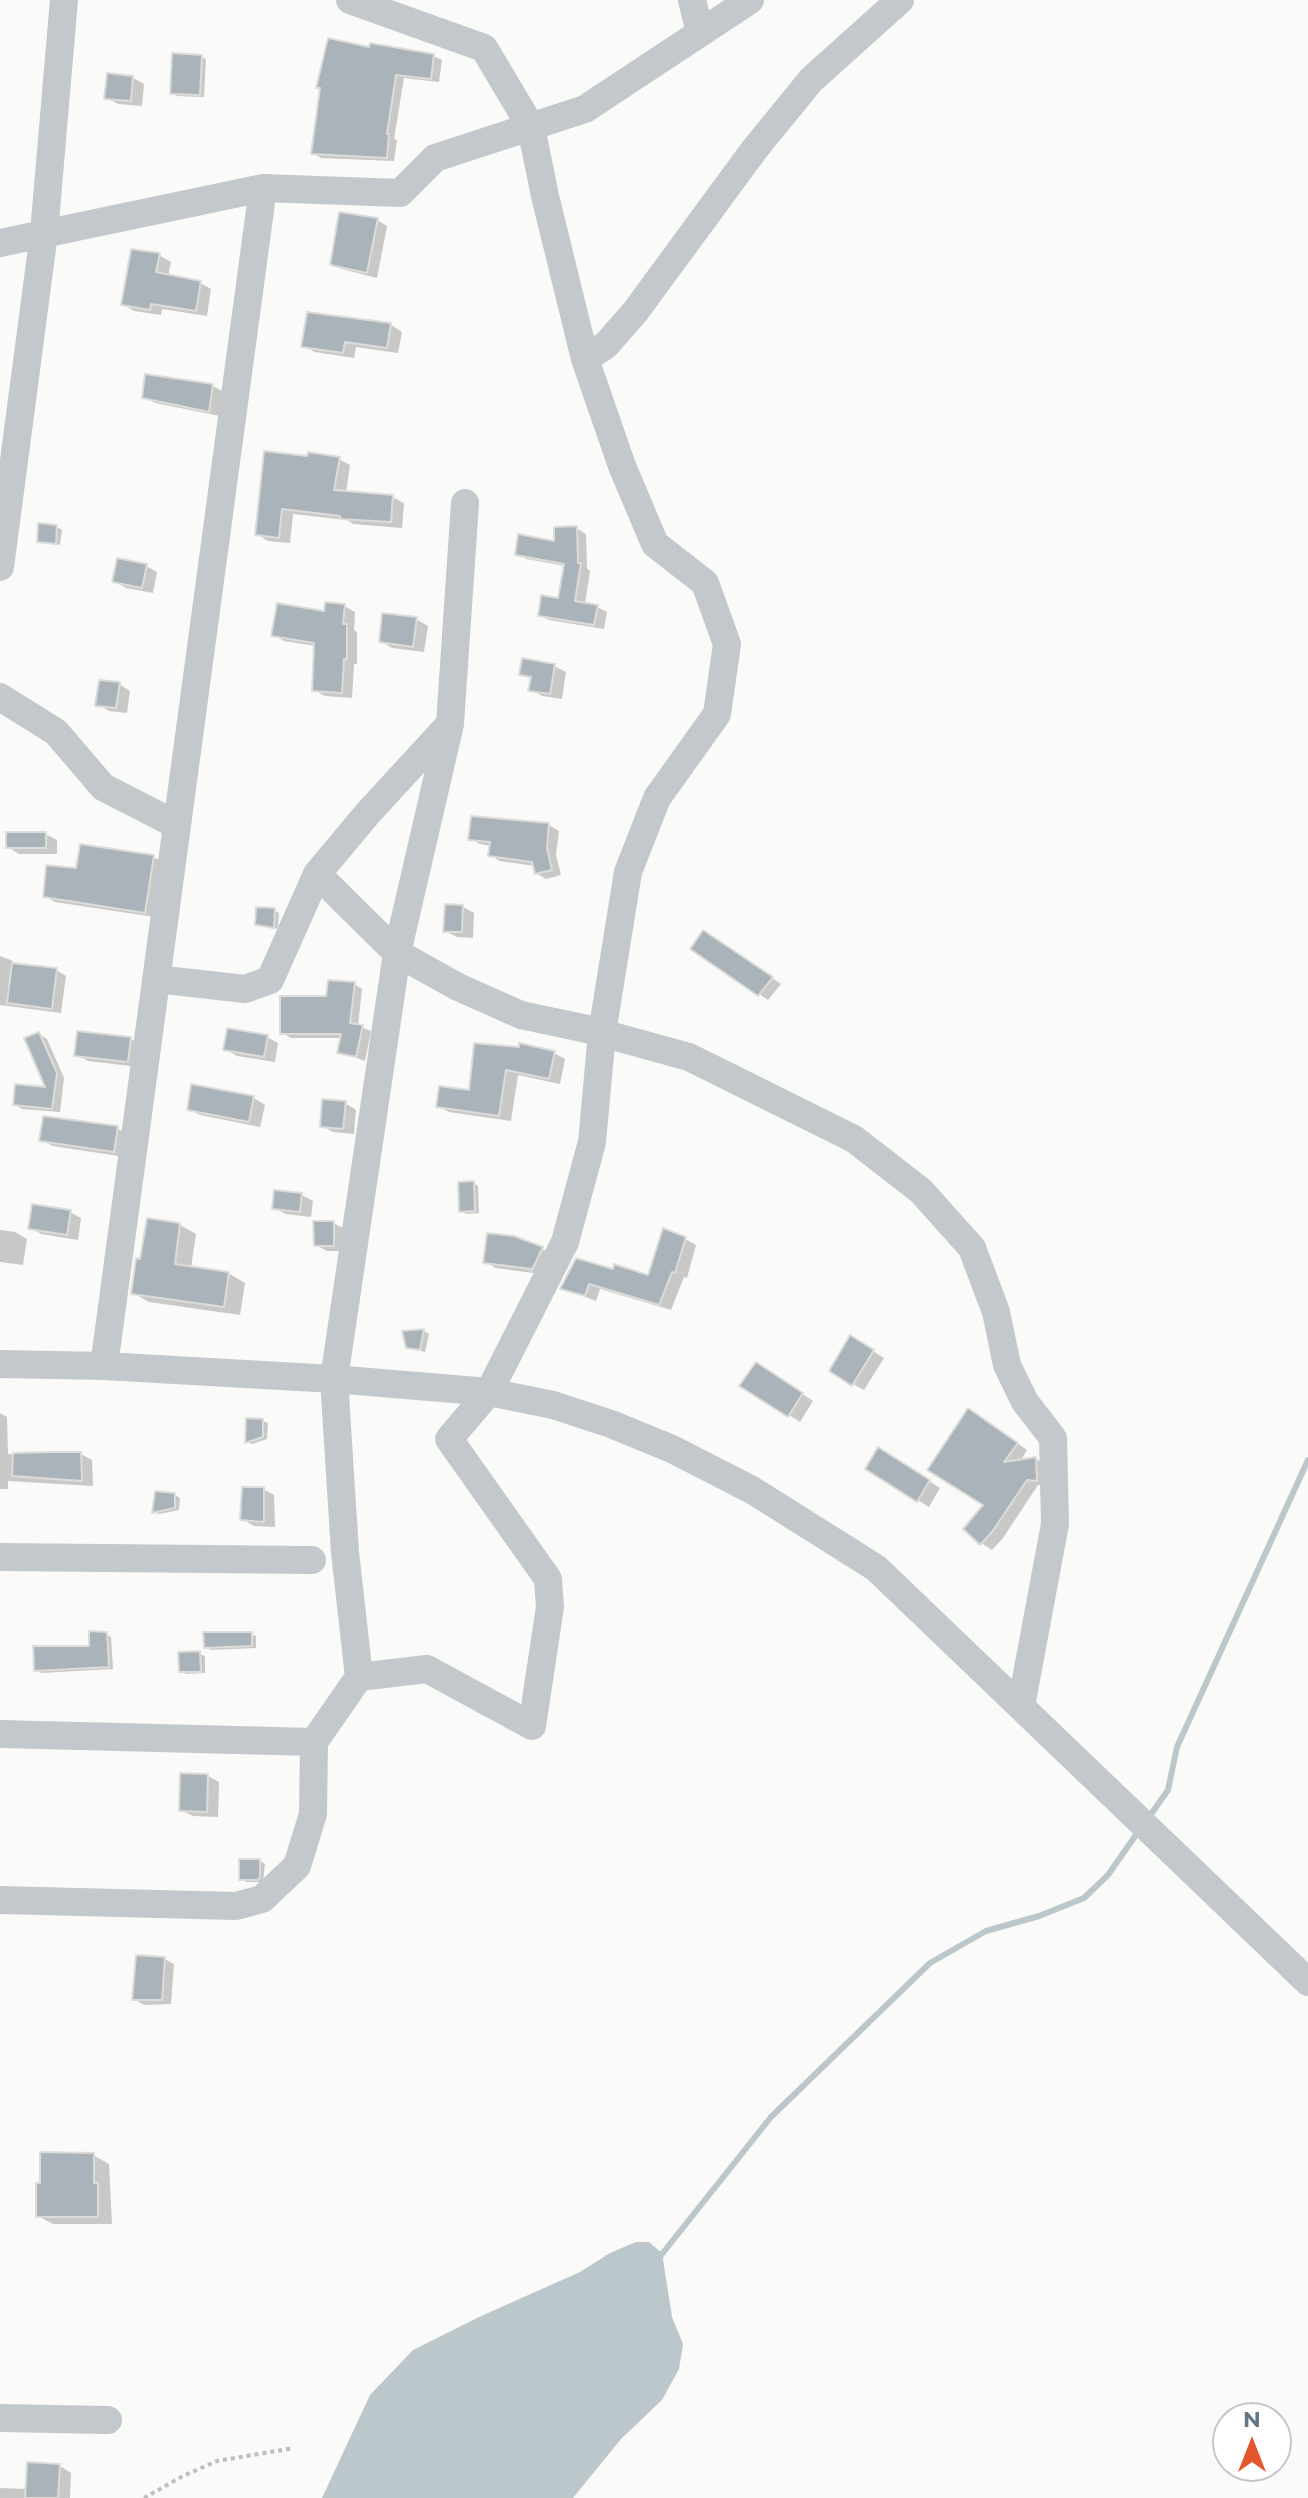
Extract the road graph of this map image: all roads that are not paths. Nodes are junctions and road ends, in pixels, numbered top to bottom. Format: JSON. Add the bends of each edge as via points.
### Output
{"nodes":[{"id":1,"x":64,"y":0,"type":"edge"},
{"id":2,"x":350,"y":0,"type":"edge"},
{"id":3,"x":692,"y":0,"type":"edge"},
{"id":4,"x":750,"y":0,"type":"edge"},
{"id":5,"x":900,"y":0,"type":"edge"},
{"id":6,"x":700,"y":33,"type":"junction"},
{"id":7,"x":531,"y":127,"type":"junction"},
{"id":8,"x":263,"y":188,"type":"junction"},
{"id":9,"x":44,"y":233,"type":"junction"},
{"id":10,"x":0,"y":243,"type":"edge"},
{"id":11,"x":585,"y":359,"type":"junction"},
{"id":12,"x":465,"y":503,"type":"dead end"},
{"id":13,"x":0,"y":567,"type":"edge"},
{"id":14,"x":0,"y":697,"type":"edge"},
{"id":15,"x":450,"y":724,"type":"junction"},
{"id":16,"x":177,"y":825,"type":"junction"},
{"id":17,"x":317,"y":874,"type":"junction"},
{"id":18,"x":397,"y":953,"type":"junction"},
{"id":19,"x":156,"y":979,"type":"junction"},
{"id":20,"x":602,"y":1033,"type":"junction"},
{"id":21,"x":0,"y":1364,"type":"edge"},
{"id":22,"x":104,"y":1366,"type":"junction"},
{"id":23,"x":334,"y":1379,"type":"junction"},
{"id":24,"x":489,"y":1392,"type":"junction"},
{"id":25,"x":0,"y":1557,"type":"edge"},
{"id":26,"x":312,"y":1560,"type":"dead end"},
{"id":27,"x":359,"y":1677,"type":"junction"},
{"id":28,"x":1021,"y":1706,"type":"junction"},
{"id":29,"x":0,"y":1734,"type":"edge"},
{"id":30,"x":314,"y":1742,"type":"junction"},
{"id":31,"x":0,"y":1900,"type":"edge"},
{"id":32,"x":1308,"y":1982,"type":"edge"},
{"id":33,"x":0,"y":2418,"type":"edge"},
{"id":34,"x":108,"y":2420,"type":"dead end"}],
"edges":[{"from":1,"to":9,"type":"street"},
{"from":2,"to":7,"type":"street","via":[[484,48]]},
{"from":3,"to":6,"type":"street"},
{"from":4,"to":6,"type":"street"},
{"from":5,"to":11,"type":"street","via":[[811,80],[635,312],[606,345]]},
{"from":6,"to":7,"type":"street","via":[[585,109]]},
{"from":7,"to":8,"type":"street","via":[[435,158],[400,193]]},
{"from":7,"to":11,"type":"street"},
{"from":8,"to":9,"type":"street"},
{"from":8,"to":16,"type":"street"},
{"from":9,"to":10,"type":"street"},
{"from":9,"to":13,"type":"street"},
{"from":11,"to":20,"type":"street","via":[[655,544],[705,583],[727,644],[717,714],[657,798],[628,872]]},
{"from":12,"to":15,"type":"street"},
{"from":14,"to":16,"type":"street","via":[[56,732],[103,787]]},
{"from":15,"to":17,"type":"street"},
{"from":15,"to":18,"type":"street"},
{"from":16,"to":19,"type":"street"},
{"from":17,"to":18,"type":"street"},
{"from":17,"to":19,"type":"street","via":[[270,980],[245,989]]},
{"from":18,"to":20,"type":"street","via":[[521,1015]]},
{"from":18,"to":23,"type":"street"},
{"from":19,"to":22,"type":"street"},
{"from":20,"to":24,"type":"street","via":[[592,1142],[565,1242]]},
{"from":20,"to":28,"type":"street","via":[[689,1057],[854,1139],[921,1191],[972,1248],[996,1312],[1007,1365],[1025,1402],[1053,1438],[1055,1524]]},
{"from":21,"to":22,"type":"street"},
{"from":22,"to":23,"type":"street"},
{"from":23,"to":24,"type":"street"},
{"from":23,"to":27,"type":"street"},
{"from":24,"to":27,"type":"street","via":[[449,1439],[548,1579],[550,1607],[532,1726],[427,1669]]},
{"from":24,"to":28,"type":"street","via":[[611,1424],[752,1490],[876,1568]]},
{"from":25,"to":26,"type":"street"},
{"from":27,"to":30,"type":"street"},
{"from":28,"to":32,"type":"street"},
{"from":29,"to":30,"type":"street"},
{"from":30,"to":31,"type":"street","via":[[313,1814],[297,1866],[262,1899],[236,1906]]},
{"from":33,"to":34,"type":"street"}]}
